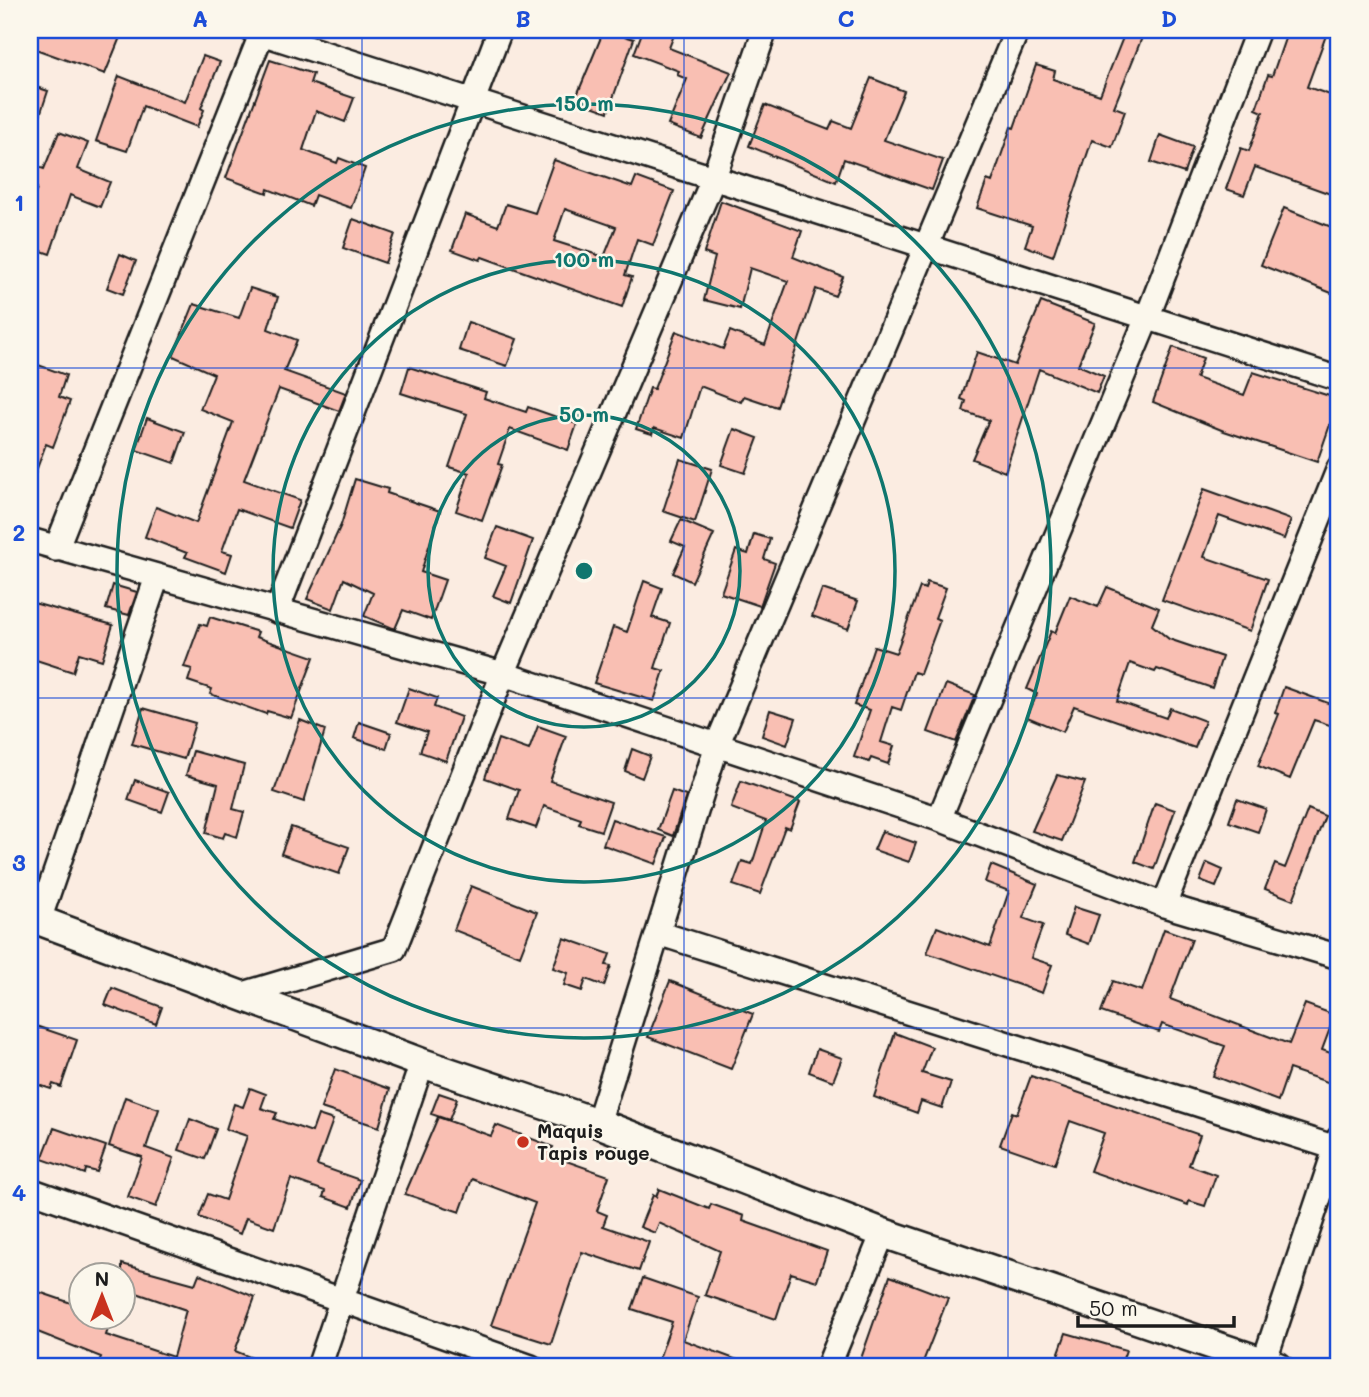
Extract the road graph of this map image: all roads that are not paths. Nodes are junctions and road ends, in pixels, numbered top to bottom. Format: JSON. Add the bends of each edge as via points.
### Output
{"nodes":[{"id":1,"x":500,"y":30,"type":"edge"},
{"id":2,"x":765,"y":30,"type":"edge"},
{"id":3,"x":1017,"y":30,"type":"edge"},
{"id":4,"x":1258,"y":30,"type":"edge"},
{"id":5,"x":259,"y":31,"type":"edge"},
{"id":6,"x":473,"y":101,"type":"junction"},
{"id":7,"x":714,"y":177,"type":"junction"},
{"id":8,"x":926,"y":244,"type":"junction"},
{"id":9,"x":1147,"y":318,"type":"junction"},
{"id":10,"x":1339,"y":379,"type":"edge"},
{"id":11,"x":1339,"y":468,"type":"edge"},
{"id":12,"x":30,"y":540,"type":"edge"},
{"id":13,"x":56,"y":549,"type":"junction"},
{"id":14,"x":157,"y":577,"type":"junction"},
{"id":15,"x":277,"y":611,"type":"junction"},
{"id":16,"x":503,"y":674,"type":"junction"},
{"id":17,"x":717,"y":745,"type":"junction"},
{"id":18,"x":939,"y":819,"type":"junction"},
{"id":19,"x":1164,"y":905,"type":"junction"},
{"id":20,"x":35,"y":918,"type":"edge"},
{"id":21,"x":658,"y":933,"type":"junction"},
{"id":22,"x":1339,"y":957,"type":"edge"},
{"id":23,"x":240,"y":995,"type":"junction"},
{"id":24,"x":422,"y":1063,"type":"junction"},
{"id":25,"x":598,"y":1123,"type":"junction"},
{"id":26,"x":1338,"y":1143,"type":"edge"},
{"id":27,"x":30,"y":1191,"type":"edge"},
{"id":28,"x":883,"y":1233,"type":"junction"},
{"id":29,"x":341,"y":1301,"type":"junction"},
{"id":30,"x":1271,"y":1365,"type":"edge"},
{"id":31,"x":319,"y":1367,"type":"edge"},
{"id":32,"x":531,"y":1367,"type":"edge"},
{"id":33,"x":828,"y":1367,"type":"edge"}],
"edges":[{"from":1,"to":6,"type":"street"},
{"from":2,"to":7,"type":"street"},
{"from":3,"to":8,"type":"street"},
{"from":4,"to":9,"type":"street"},
{"from":5,"to":6,"type":"street"},
{"from":5,"to":13,"type":"street"},
{"from":6,"to":7,"type":"street"},
{"from":6,"to":15,"type":"street"},
{"from":7,"to":8,"type":"street"},
{"from":7,"to":16,"type":"street"},
{"from":8,"to":9,"type":"street"},
{"from":8,"to":17,"type":"street"},
{"from":9,"to":10,"type":"street"},
{"from":9,"to":18,"type":"street"},
{"from":11,"to":19,"type":"street"},
{"from":12,"to":13,"type":"street"},
{"from":13,"to":14,"type":"street"},
{"from":14,"to":15,"type":"street"},
{"from":14,"to":20,"type":"street"},
{"from":15,"to":16,"type":"street"},
{"from":16,"to":17,"type":"street"},
{"from":16,"to":23,"type":"street","via":[[394,949]]},
{"from":17,"to":18,"type":"street"},
{"from":17,"to":21,"type":"street"},
{"from":18,"to":19,"type":"street"},
{"from":19,"to":22,"type":"street"},
{"from":20,"to":23,"type":"street"},
{"from":21,"to":25,"type":"street"},
{"from":21,"to":26,"type":"street"},
{"from":23,"to":24,"type":"street"},
{"from":24,"to":25,"type":"street"},
{"from":24,"to":29,"type":"street"},
{"from":25,"to":28,"type":"street"},
{"from":26,"to":30,"type":"street"},
{"from":27,"to":29,"type":"street"},
{"from":28,"to":30,"type":"street"},
{"from":28,"to":33,"type":"street"},
{"from":29,"to":31,"type":"street"},
{"from":29,"to":32,"type":"street"}]}
